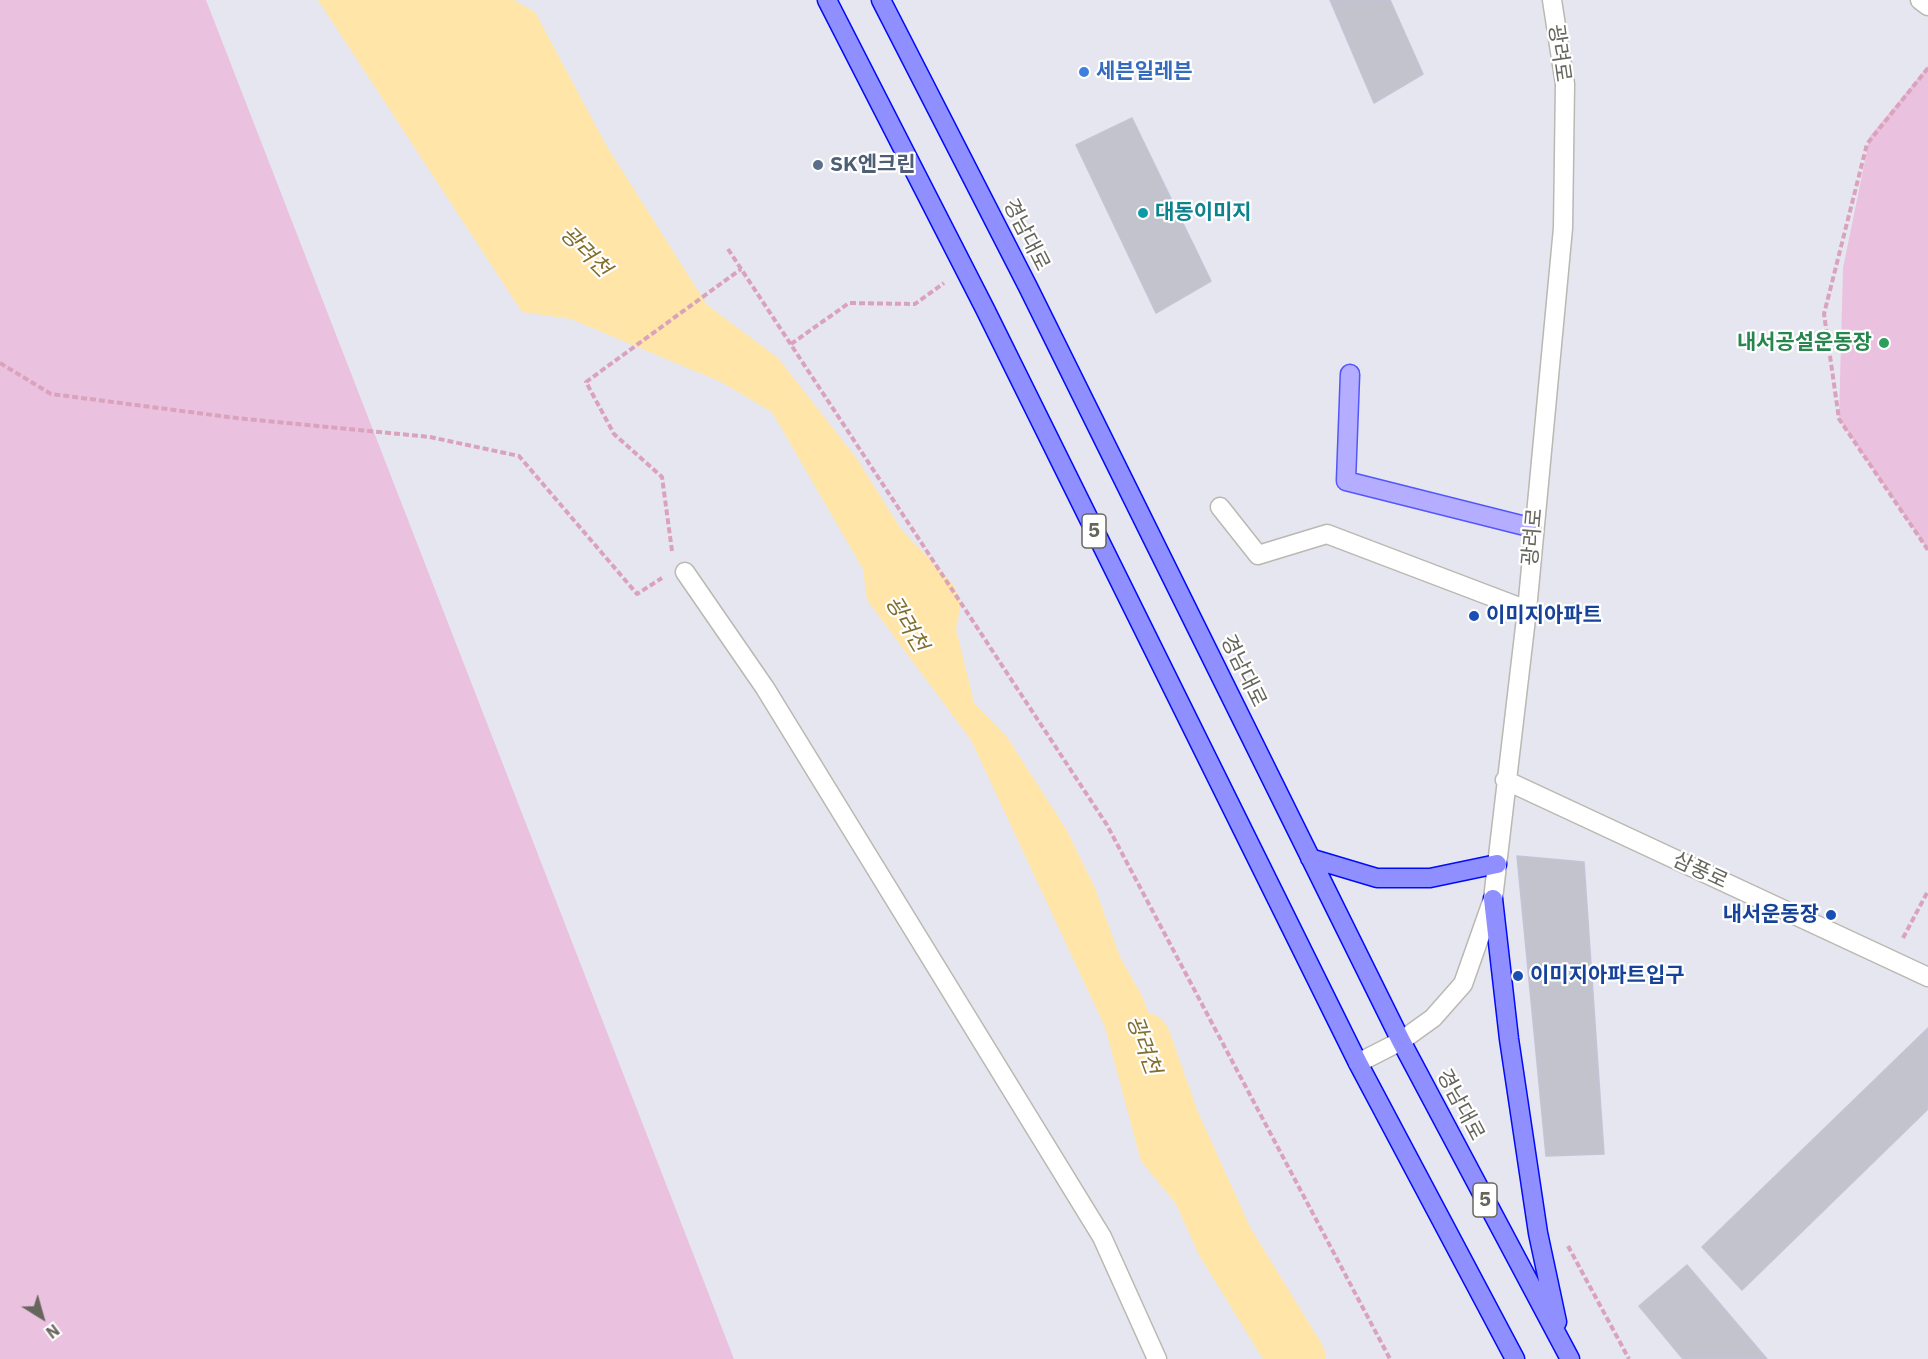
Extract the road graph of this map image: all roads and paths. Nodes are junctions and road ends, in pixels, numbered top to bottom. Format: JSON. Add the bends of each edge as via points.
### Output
{"nodes":[{"id":1,"x":827,"y":0,"type":"edge"},
{"id":2,"x":881,"y":0,"type":"edge"},
{"id":3,"x":1552,"y":0,"type":"edge"},
{"id":4,"x":1920,"y":0,"type":"edge"},
{"id":5,"x":1928,"y":6,"type":"edge"},
{"id":6,"x":1928,"y":68,"type":"edge"},
{"id":7,"x":728,"y":249,"type":"dead end"},
{"id":8,"x":964,"y":269,"type":"junction"},
{"id":9,"x":740,"y":270,"type":"junction"},
{"id":10,"x":790,"y":344,"type":"junction"},
{"id":11,"x":0,"y":363,"type":"edge"},
{"id":12,"x":1350,"y":374,"type":"dead end"},
{"id":13,"x":1220,"y":507,"type":"dead end"},
{"id":14,"x":1533,"y":528,"type":"junction"},
{"id":15,"x":1928,"y":550,"type":"edge"},
{"id":16,"x":685,"y":572,"type":"joint"},
{"id":17,"x":667,"y":575,"type":"junction"},
{"id":18,"x":1527,"y":610,"type":"junction"},
{"id":19,"x":1505,"y":780,"type":"junction"},
{"id":20,"x":1310,"y":858,"type":"junction"},
{"id":21,"x":1497,"y":864,"type":"junction"},
{"id":22,"x":1928,"y":891,"type":"edge"},
{"id":23,"x":1493,"y":899,"type":"junction"},
{"id":24,"x":1892,"y":960,"type":"junction"},
{"id":25,"x":1928,"y":977,"type":"edge"},
{"id":26,"x":1401,"y":1041,"type":"junction"},
{"id":27,"x":1358,"y":1063,"type":"junction"},
{"id":28,"x":1567,"y":1244,"type":"dead end"},
{"id":29,"x":1566,"y":1352,"type":"edge"},
{"id":30,"x":1157,"y":1359,"type":"edge"},
{"id":31,"x":1390,"y":1359,"type":"edge"},
{"id":32,"x":1515,"y":1359,"type":"edge"},
{"id":33,"x":1629,"y":1359,"type":"edge"}],
"edges":[{"from":1,"to":8,"type":"highway","number":"5"},
{"from":2,"to":20,"type":"highway","name":"경남대로","number":"5"},
{"from":3,"to":14,"type":"street","name":"광려로","via":[[1565,84],[1563,228]]},
{"from":4,"to":5,"type":"street"},
{"from":6,"to":15,"type":"path","via":[[1867,144],[1824,314],[1839,419]]},
{"from":7,"to":9,"type":"path"},
{"from":8,"to":10,"type":"path","via":[[915,304],[849,303]]},
{"from":8,"to":27,"type":"highway","number":"5"},
{"from":9,"to":10,"type":"path"},
{"from":9,"to":17,"type":"path","via":[[586,382],[614,434],[662,477],[674,546]]},
{"from":10,"to":31,"type":"path","via":[[1107,825]]},
{"from":11,"to":17,"type":"path","via":[[51,394],[430,437],[519,456],[637,594]]},
{"from":12,"to":14,"type":"main road","via":[[1346,481]]},
{"from":13,"to":18,"type":"street","via":[[1258,555],[1327,534]]},
{"from":14,"to":18,"type":"street","name":"광려로"},
{"from":16,"to":17,"type":"path"},
{"from":16,"to":30,"type":"street","via":[[765,688],[1102,1237]]},
{"from":18,"to":19,"type":"street","name":"광려로"},
{"from":19,"to":21,"type":"street","name":"광려로"},
{"from":19,"to":24,"type":"street","name":"삼풍로"},
{"from":20,"to":21,"type":"highway","via":[[1377,878],[1430,878]]},
{"from":20,"to":26,"type":"highway","name":"경남대로","number":"5"},
{"from":21,"to":23,"type":"street","name":"광려로"},
{"from":22,"to":24,"type":"path"},
{"from":23,"to":26,"type":"street","name":"광려로","via":[[1463,984],[1433,1018]]},
{"from":23,"to":29,"type":"highway","via":[[1538,1233]]},
{"from":24,"to":25,"type":"street","name":"삼풍로"},
{"from":26,"to":27,"type":"street","name":"광려로"},
{"from":26,"to":29,"type":"highway","name":"경남대로","number":"5"},
{"from":27,"to":32,"type":"highway","number":"5"},
{"from":28,"to":33,"type":"path"}]}
